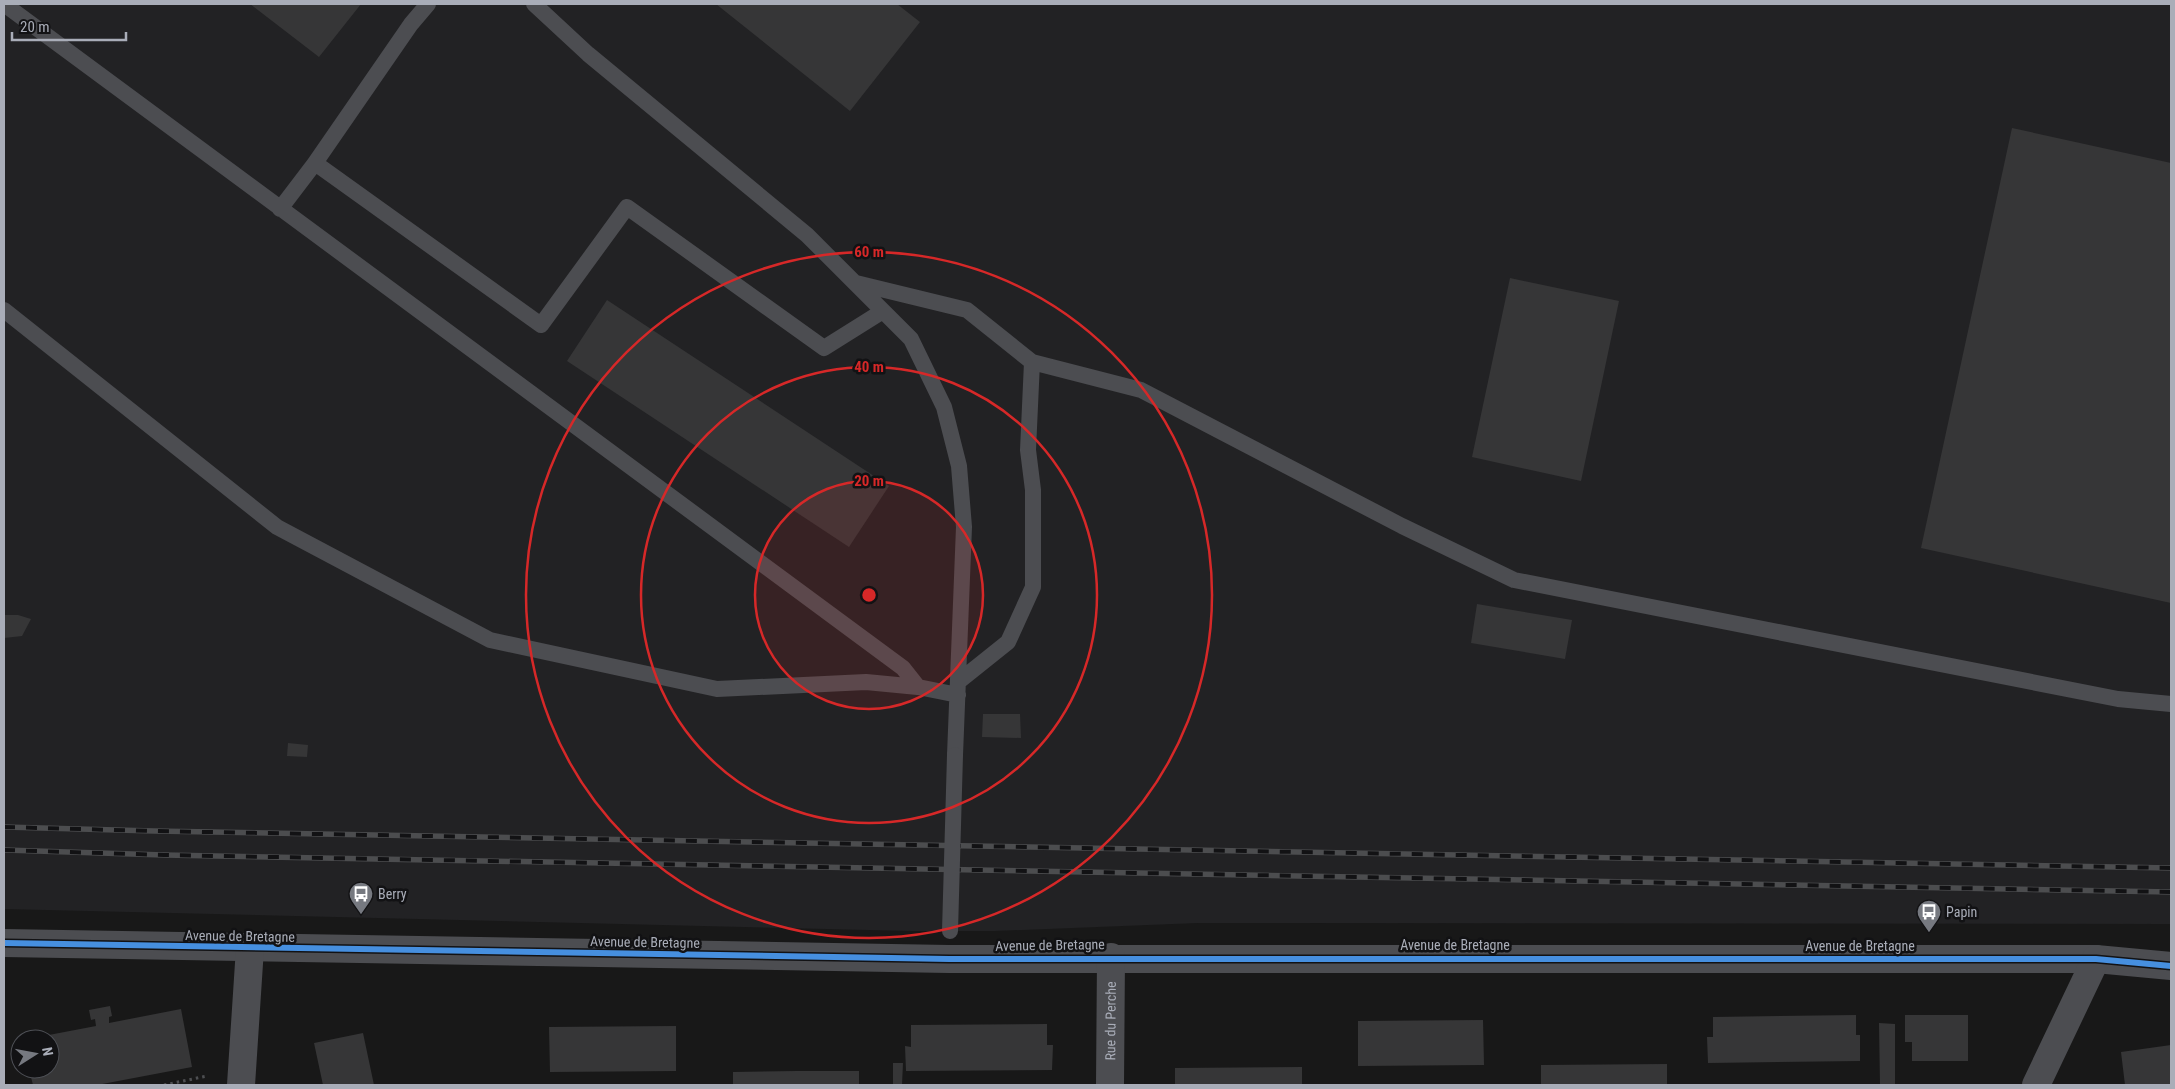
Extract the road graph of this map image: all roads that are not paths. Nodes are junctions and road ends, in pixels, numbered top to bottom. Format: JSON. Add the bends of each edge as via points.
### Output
{"nodes":[{"id":1,"x":4,"y":4,"type":"edge"},
{"id":2,"x":428,"y":4,"type":"edge"},
{"id":3,"x":534,"y":4,"type":"edge"},
{"id":4,"x":315,"y":163,"type":"junction"},
{"id":5,"x":280,"y":209,"type":"junction"},
{"id":6,"x":856,"y":283,"type":"junction"},
{"id":7,"x":4,"y":310,"type":"edge"},
{"id":8,"x":883,"y":311,"type":"junction"},
{"id":9,"x":1032,"y":362,"type":"junction"},
{"id":10,"x":918,"y":687,"type":"junction"},
{"id":11,"x":958,"y":689,"type":"junction"},
{"id":12,"x":2171,"y":704,"type":"edge"},
{"id":13,"x":4,"y":943,"type":"edge"},
{"id":14,"x":250,"y":948,"type":"junction"},
{"id":15,"x":1111,"y":957,"type":"junction"},
{"id":16,"x":949,"y":959,"type":"junction"},
{"id":17,"x":2096,"y":959,"type":"junction"},
{"id":18,"x":2171,"y":966,"type":"edge"},
{"id":19,"x":241,"y":1077,"type":"edge"},
{"id":20,"x":1110,"y":1085,"type":"edge"},
{"id":21,"x":2036,"y":1085,"type":"edge"}],
"edges":[{"from":1,"to":5,"type":"lane"},
{"from":2,"to":4,"type":"lane"},
{"from":3,"to":6,"type":"lane","via":[[588,54],[807,235]]},
{"from":4,"to":5,"type":"lane"},
{"from":4,"to":8,"type":"lane","via":[[541,325],[627,207],[824,348]]},
{"from":5,"to":10,"type":"lane","via":[[903,668]]},
{"from":6,"to":8,"type":"lane"},
{"from":6,"to":9,"type":"lane","via":[[968,310]]},
{"from":7,"to":10,"type":"lane","via":[[277,527],[490,640],[717,689],[866,682]]},
{"from":8,"to":11,"type":"lane","via":[[911,339],[944,407],[959,466],[964,527]]},
{"from":9,"to":11,"type":"lane","via":[[1028,450],[1033,490],[1033,587],[1008,642]]},
{"from":9,"to":12,"type":"lane","via":[[1141,390],[1402,526],[1514,580],[2118,699]]},
{"from":10,"to":11,"type":"lane"},
{"from":11,"to":16,"type":"lane","bridge":true},
{"from":13,"to":14,"type":"street","name":"Avenue de Bretagne"},
{"from":14,"to":16,"type":"street","name":"Avenue de Bretagne"},
{"from":14,"to":19,"type":"street"},
{"from":15,"to":16,"type":"street","name":"Avenue de Bretagne"},
{"from":15,"to":17,"type":"street","name":"Avenue de Bretagne"},
{"from":15,"to":20,"type":"street","name":"Rue du Perche"},
{"from":17,"to":18,"type":"street","name":"Avenue de Bretagne"},
{"from":17,"to":21,"type":"street"}]}
